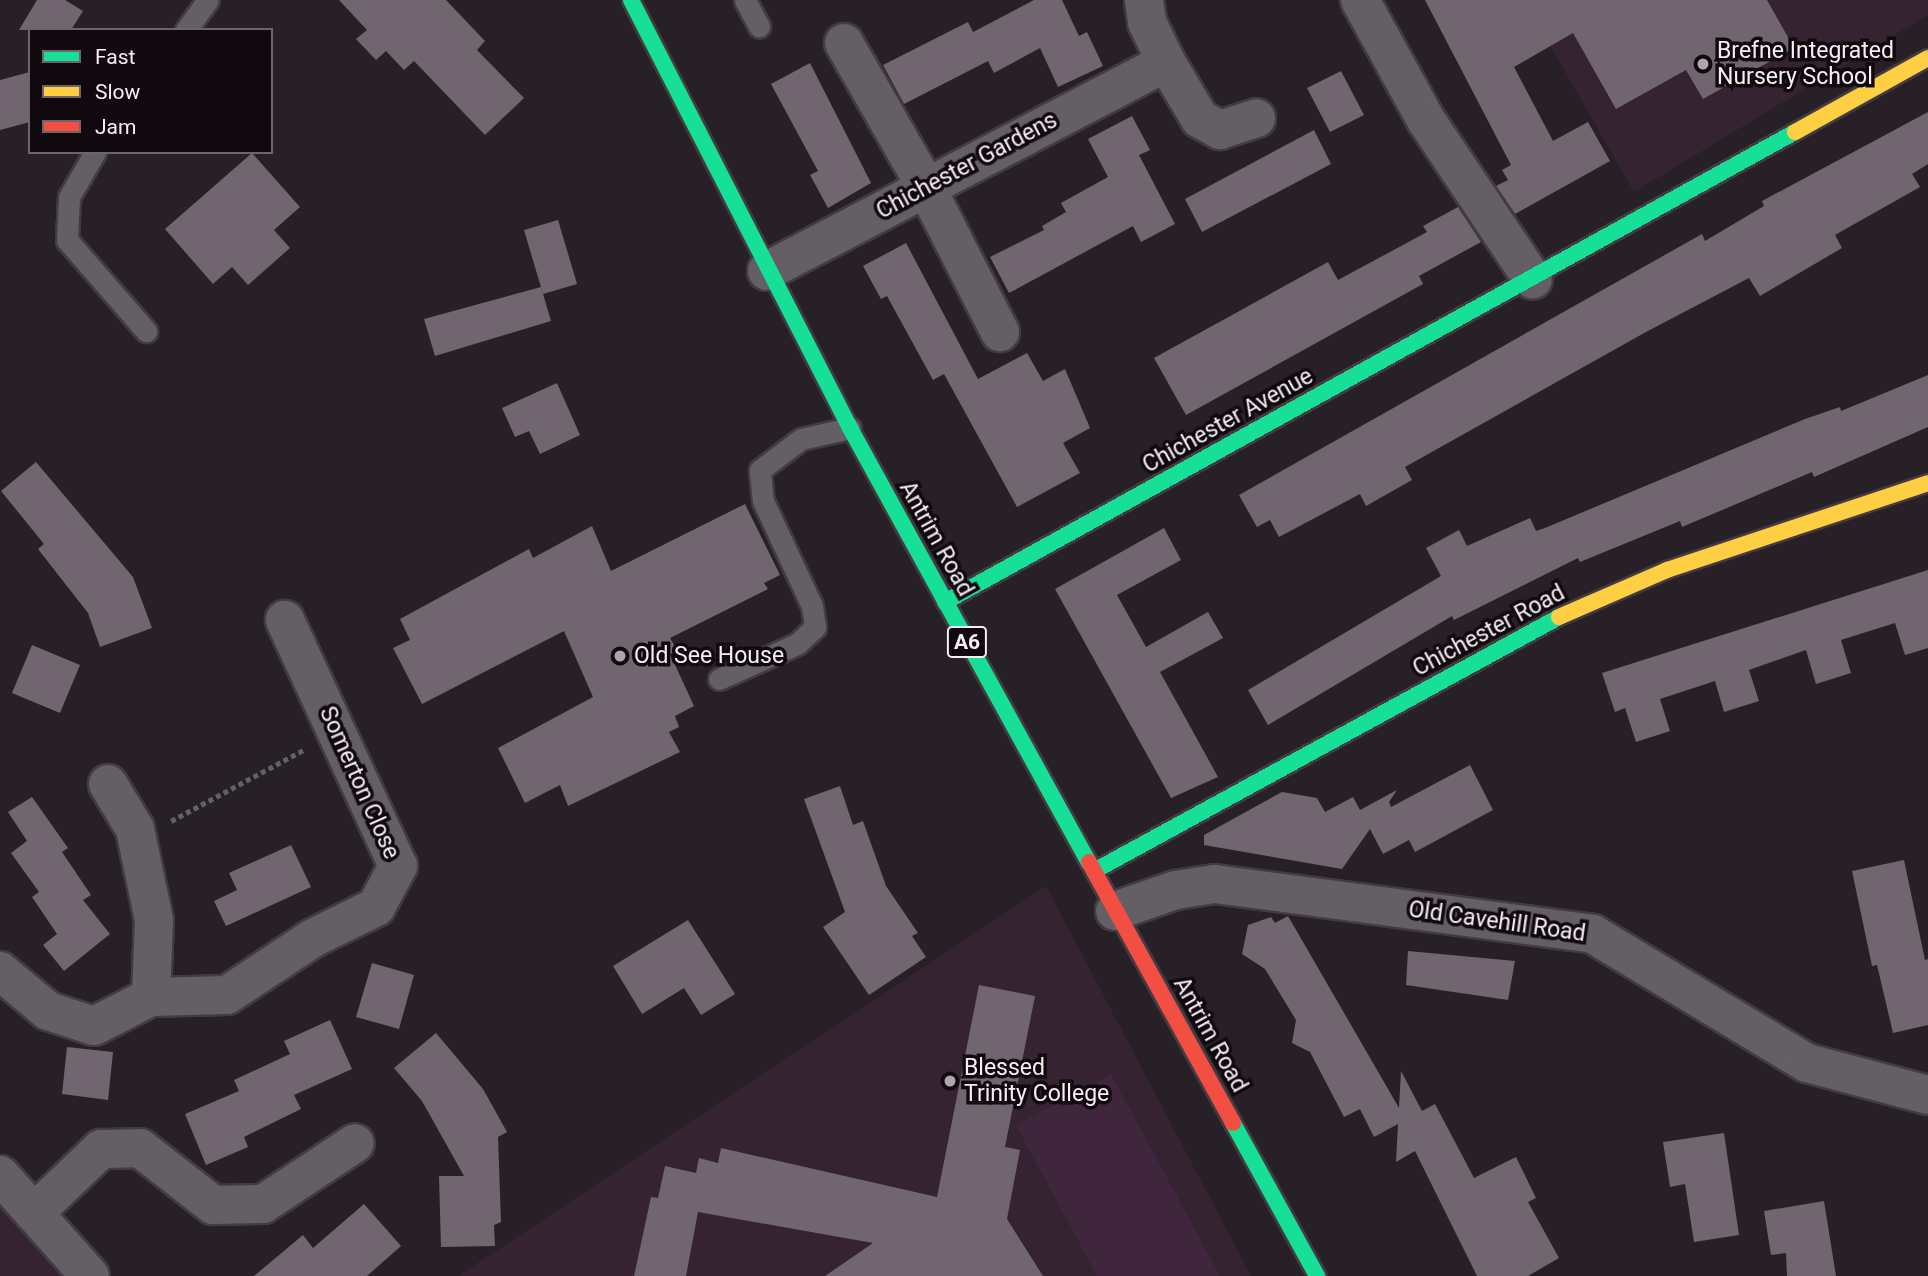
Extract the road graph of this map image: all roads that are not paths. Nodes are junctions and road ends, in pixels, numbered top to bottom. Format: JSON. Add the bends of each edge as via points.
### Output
{"nodes":[{"id":1,"x":208,"y":0,"type":"edge"},
{"id":2,"x":631,"y":0,"type":"edge"},
{"id":3,"x":745,"y":0,"type":"edge"},
{"id":4,"x":1144,"y":0,"type":"edge"},
{"id":5,"x":1360,"y":0,"type":"edge"},
{"id":6,"x":759,"y":26,"type":"dead end"},
{"id":7,"x":187,"y":28,"type":"edge"},
{"id":8,"x":844,"y":43,"type":"dead end"},
{"id":9,"x":1928,"y":58,"type":"edge"},
{"id":10,"x":1166,"y":62,"type":"junction"},
{"id":11,"x":1256,"y":117,"type":"dead end"},
{"id":12,"x":94,"y":154,"type":"edge"},
{"id":13,"x":926,"y":187,"type":"junction"},
{"id":14,"x":767,"y":271,"type":"junction"},
{"id":15,"x":1533,"y":280,"type":"junction"},
{"id":16,"x":146,"y":331,"type":"dead end"},
{"id":17,"x":1000,"y":332,"type":"dead end"},
{"id":18,"x":850,"y":428,"type":"junction"},
{"id":19,"x":1928,"y":483,"type":"edge"},
{"id":20,"x":945,"y":602,"type":"junction"},
{"id":21,"x":285,"y":620,"type":"dead end"},
{"id":22,"x":719,"y":679,"type":"dead end"},
{"id":23,"x":108,"y":785,"type":"dead end"},
{"id":24,"x":1094,"y":871,"type":"junction"},
{"id":25,"x":1115,"y":911,"type":"junction"},
{"id":26,"x":0,"y":971,"type":"edge"},
{"id":27,"x":151,"y":997,"type":"junction"},
{"id":28,"x":1928,"y":1095,"type":"edge"},
{"id":29,"x":355,"y":1143,"type":"dead end"},
{"id":30,"x":0,"y":1175,"type":"edge"},
{"id":31,"x":34,"y":1213,"type":"junction"},
{"id":32,"x":90,"y":1276,"type":"edge"},
{"id":33,"x":1317,"y":1276,"type":"edge"}],
"edges":[{"from":1,"to":7,"type":"lane"},
{"from":2,"to":14,"type":"street","name":"Antrim Road","number":"A6"},
{"from":3,"to":6,"type":"lane"},
{"from":4,"to":10,"type":"street","via":[[1147,22]]},
{"from":5,"to":15,"type":"street","via":[[1426,120]]},
{"from":8,"to":13,"type":"street"},
{"from":9,"to":15,"type":"street","name":"Chichester Avenue"},
{"from":10,"to":11,"type":"street","via":[[1200,119],[1220,130]]},
{"from":10,"to":13,"type":"street","name":"Chichester Gardens"},
{"from":12,"to":16,"type":"lane","via":[[69,197],[67,240]]},
{"from":13,"to":14,"type":"street","name":"Chichester Gardens"},
{"from":13,"to":17,"type":"street"},
{"from":14,"to":18,"type":"street","name":"Antrim Road","number":"A6"},
{"from":15,"to":20,"type":"street","name":"Chichester Avenue"},
{"from":18,"to":20,"type":"street","name":"Antrim Road","number":"A6"},
{"from":18,"to":22,"type":"lane","via":[[801,439],[760,470],[763,501],[812,606],[815,627],[797,643]]},
{"from":19,"to":24,"type":"street","name":"Chichester Road","via":[[1667,569],[1538,626]]},
{"from":20,"to":24,"type":"street","name":"Antrim Road","number":"A6"},
{"from":21,"to":27,"type":"street","name":"Somerton Close","via":[[398,866],[376,908],[313,938],[227,995]]},
{"from":23,"to":27,"type":"street","via":[[137,839],[154,920]]},
{"from":24,"to":25,"type":"street","name":"Antrim Road","number":"A6"},
{"from":25,"to":28,"type":"street","name":"Old Cavehill Road","via":[[1176,890],[1214,884],[1593,934],[1807,1063]]},
{"from":25,"to":33,"type":"street","name":"Antrim Road","number":"A6"},
{"from":26,"to":27,"type":"street","name":"Somerton Close","via":[[48,1011],[94,1026]]},
{"from":29,"to":31,"type":"street","via":[[263,1204],[213,1205],[140,1148],[101,1149]]},
{"from":30,"to":31,"type":"street"},
{"from":31,"to":32,"type":"street"}]}
